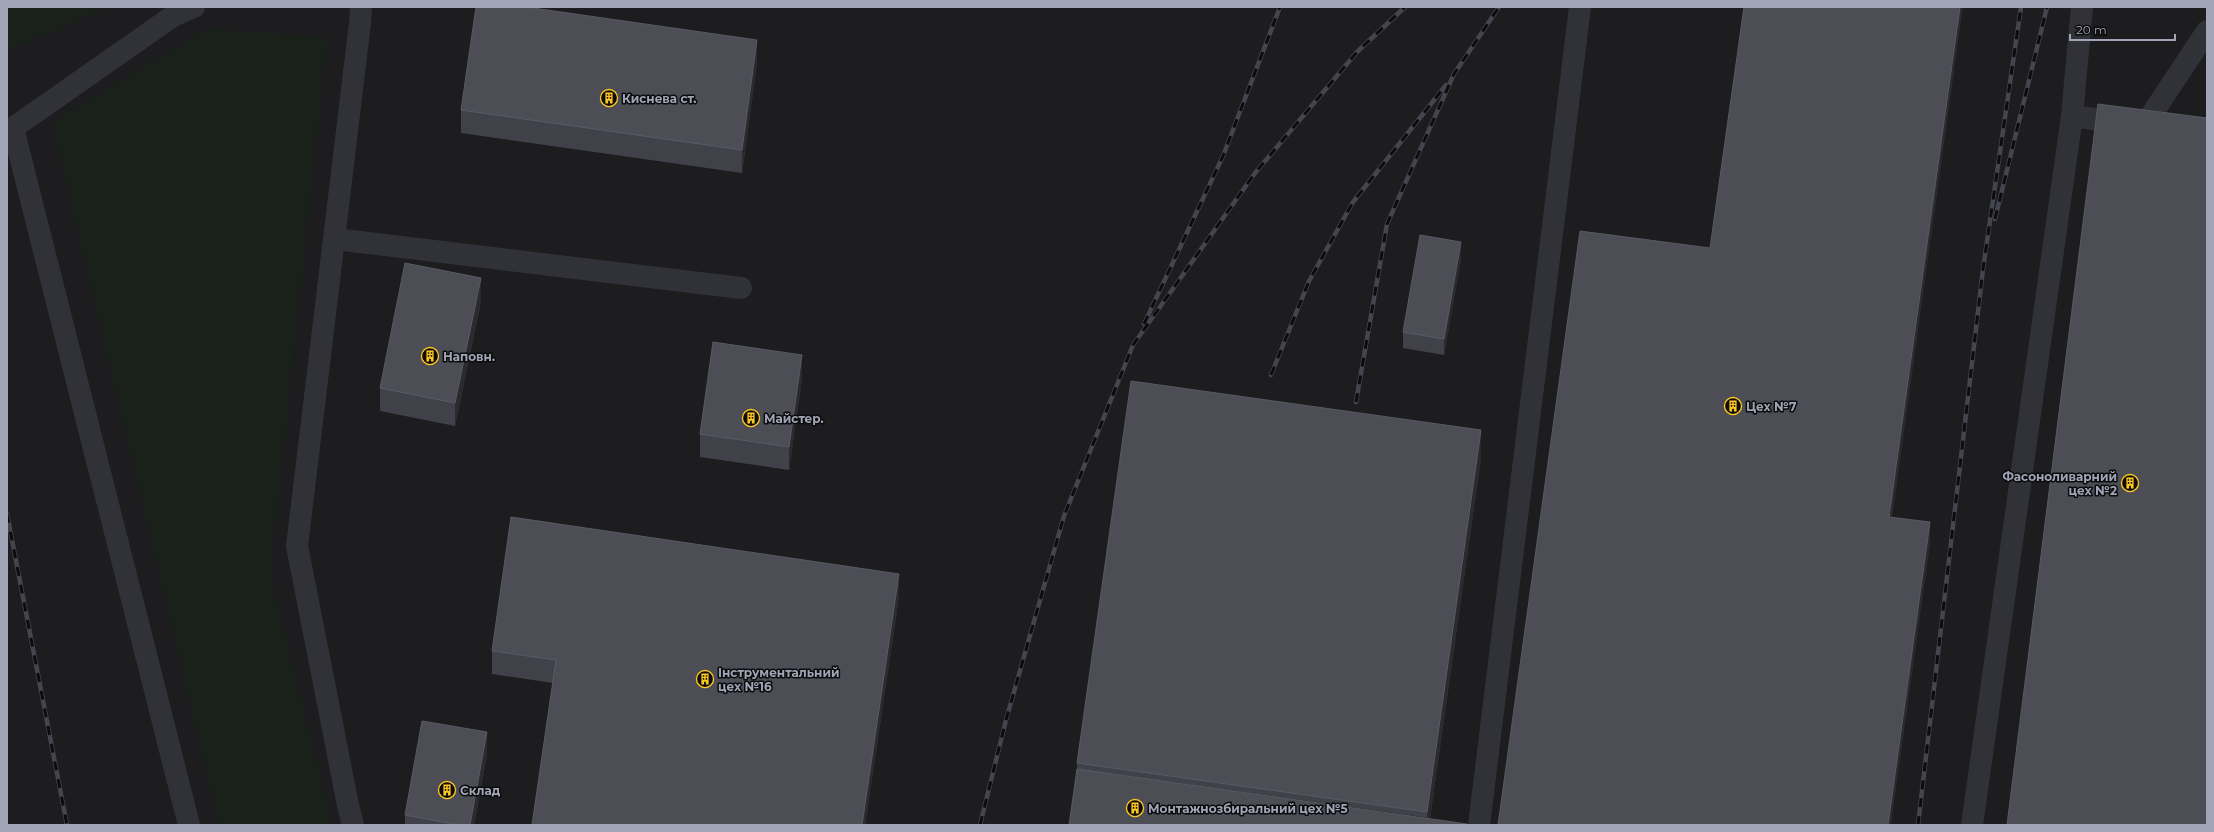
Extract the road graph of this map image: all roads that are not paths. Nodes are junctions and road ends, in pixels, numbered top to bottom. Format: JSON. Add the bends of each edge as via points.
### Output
{"nodes":[{"id":1,"x":194,"y":7,"type":"edge"},
{"id":2,"x":360,"y":7,"type":"edge"},
{"id":3,"x":1580,"y":7,"type":"edge"},
{"id":4,"x":2082,"y":7,"type":"edge"},
{"id":5,"x":2207,"y":31,"type":"edge"},
{"id":6,"x":2072,"y":116,"type":"junction"},
{"id":7,"x":2144,"y":126,"type":"junction"},
{"id":8,"x":2168,"y":129,"type":"edge"},
{"id":9,"x":335,"y":239,"type":"junction"},
{"id":10,"x":741,"y":288,"type":"dead end"},
{"id":11,"x":189,"y":825,"type":"edge"},
{"id":12,"x":353,"y":825,"type":"edge"},
{"id":13,"x":1479,"y":825,"type":"edge"},
{"id":14,"x":1972,"y":825,"type":"edge"}],
"edges":[{"from":1,"to":11,"type":"lane","via":[[174,16],[13,128]]},
{"from":2,"to":9,"type":"lane"},
{"from":3,"to":13,"type":"lane"},
{"from":4,"to":6,"type":"lane"},
{"from":5,"to":7,"type":"lane"},
{"from":6,"to":7,"type":"lane"},
{"from":6,"to":14,"type":"lane"},
{"from":7,"to":8,"type":"lane"},
{"from":9,"to":10,"type":"lane"},
{"from":9,"to":12,"type":"lane","via":[[297,546]]}]}
